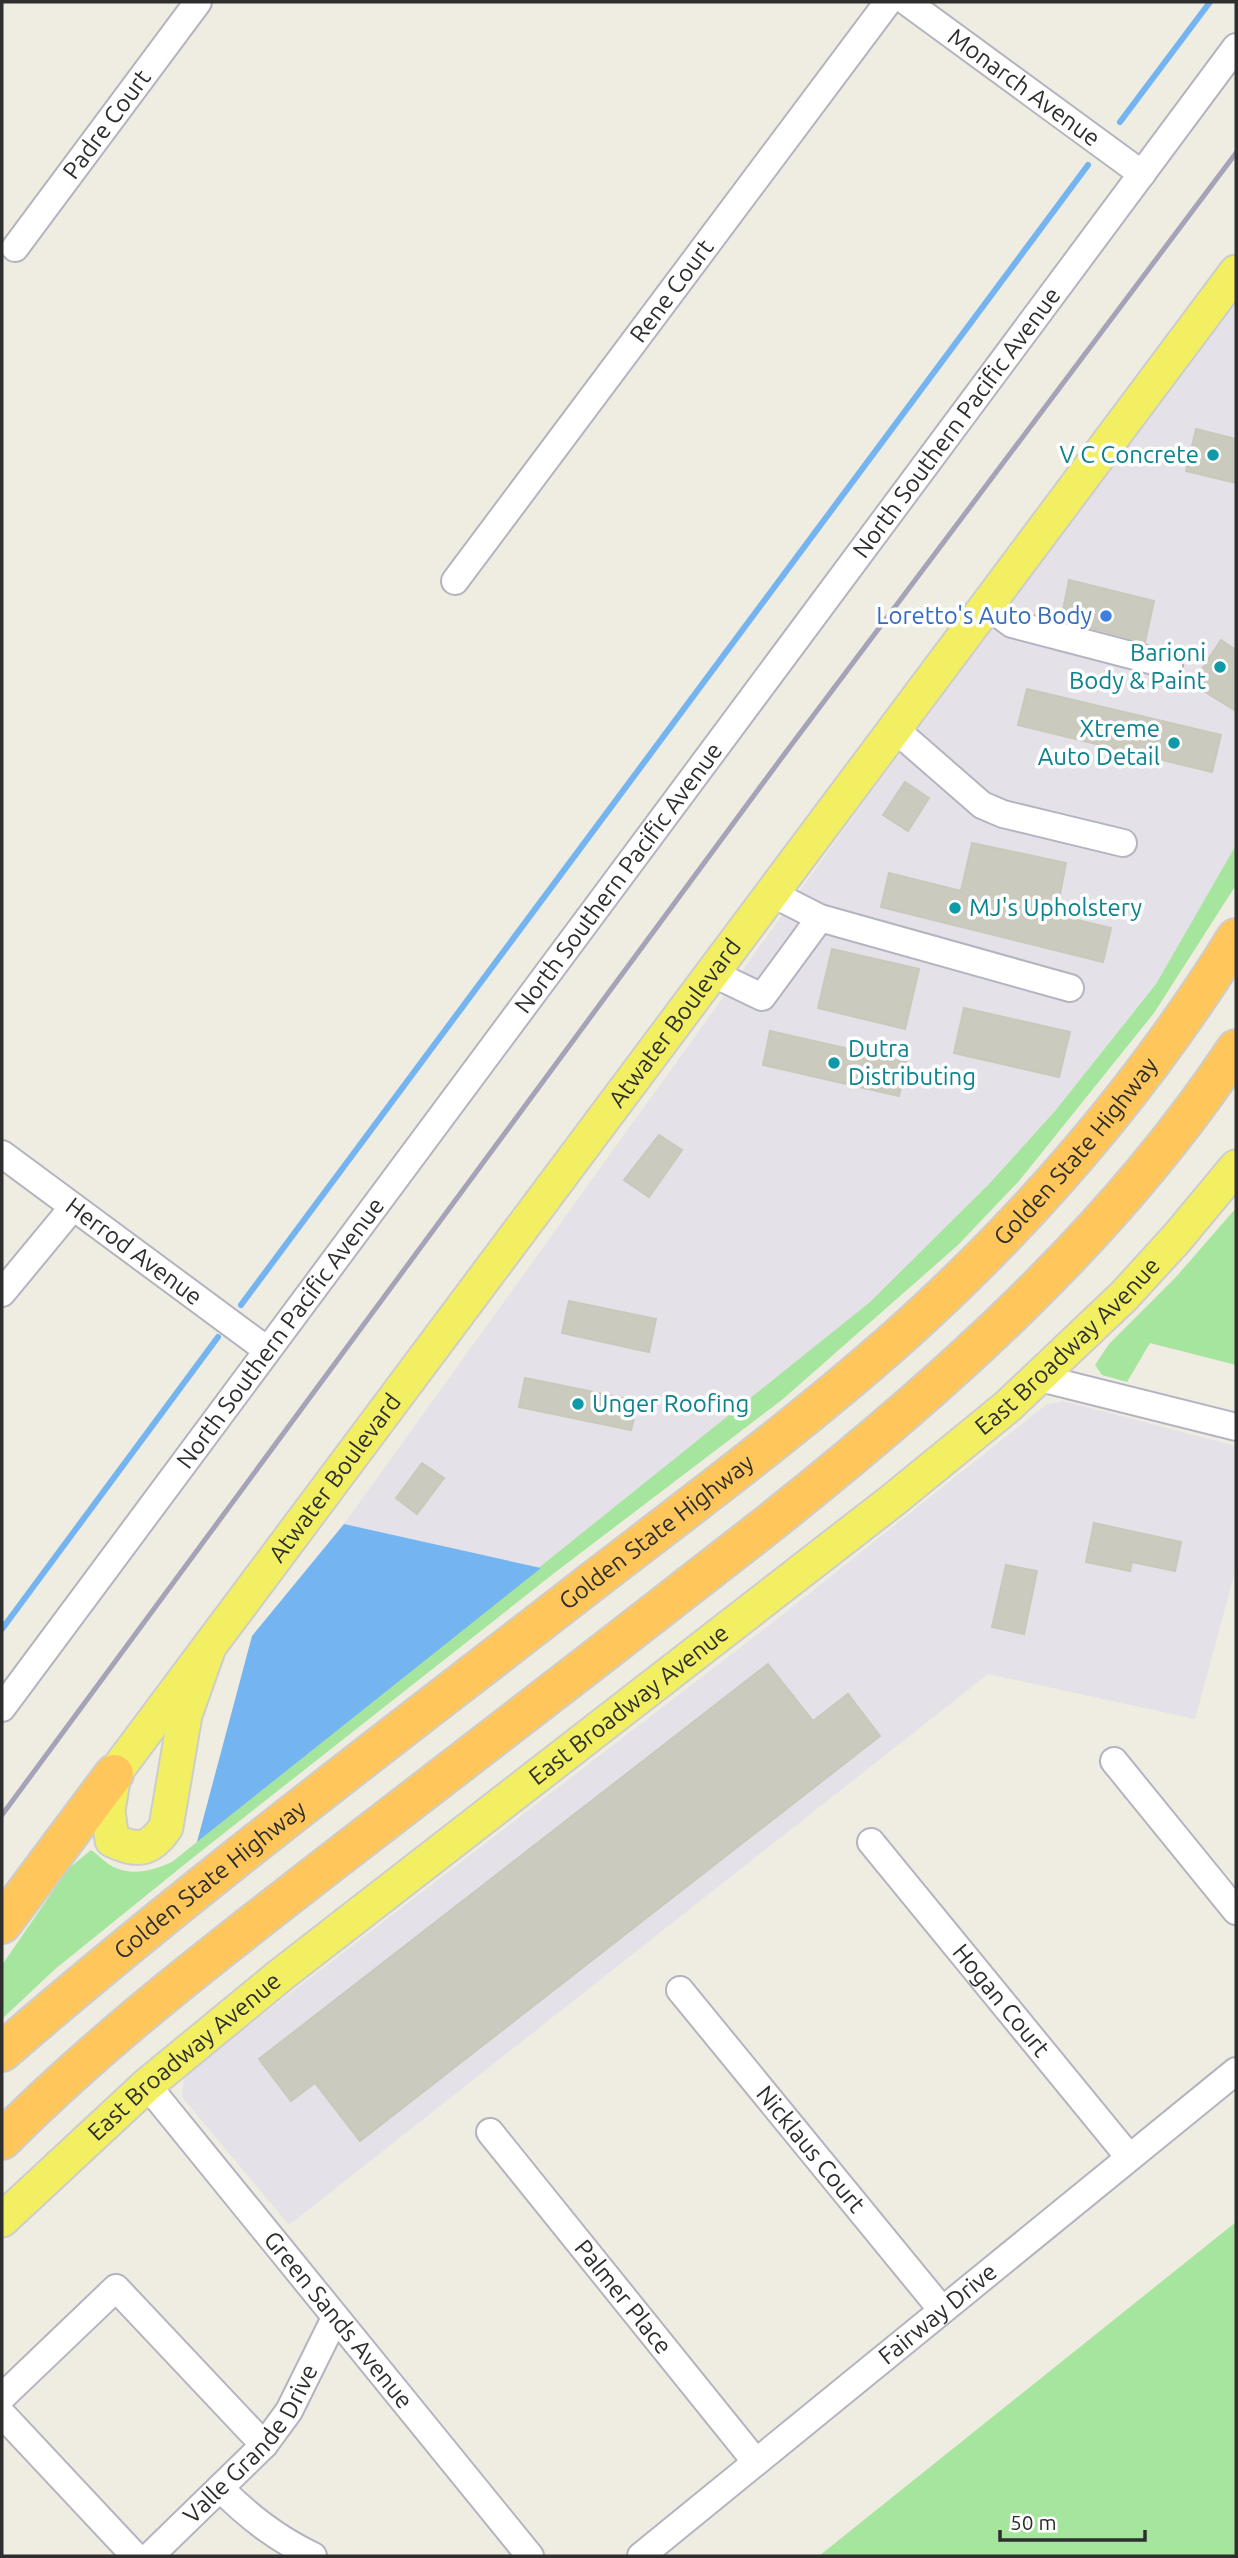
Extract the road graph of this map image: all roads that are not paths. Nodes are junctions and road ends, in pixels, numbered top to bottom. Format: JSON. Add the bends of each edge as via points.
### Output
{"nodes":[{"id":1,"x":198,"y":2,"type":"edge"},
{"id":2,"x":888,"y":2,"type":"edge"},
{"id":3,"x":907,"y":2,"type":"edge"},
{"id":4,"x":1236,"y":47,"type":"edge"},
{"id":5,"x":1142,"y":174,"type":"junction"},
{"id":6,"x":15,"y":248,"type":"dead end"},
{"id":7,"x":1236,"y":272,"type":"edge"},
{"id":8,"x":455,"y":580,"type":"dead end"},
{"id":9,"x":988,"y":606,"type":"junction"},
{"id":10,"x":1169,"y":665,"type":"dead end"},
{"id":11,"x":896,"y":730,"type":"junction"},
{"id":12,"x":1123,"y":843,"type":"dead end"},
{"id":13,"x":773,"y":894,"type":"junction"},
{"id":14,"x":820,"y":918,"type":"junction"},
{"id":15,"x":1236,"y":938,"type":"edge"},
{"id":16,"x":714,"y":974,"type":"junction"},
{"id":17,"x":1070,"y":988,"type":"dead end"},
{"id":18,"x":1236,"y":1049,"type":"edge"},
{"id":19,"x":1236,"y":1057,"type":"edge"},
{"id":20,"x":1202,"y":1101,"type":"junction"},
{"id":21,"x":2,"y":1154,"type":"edge"},
{"id":22,"x":1236,"y":1167,"type":"edge"},
{"id":23,"x":73,"y":1207,"type":"junction"},
{"id":24,"x":2,"y":1293,"type":"edge"},
{"id":25,"x":267,"y":1350,"type":"junction"},
{"id":26,"x":1040,"y":1378,"type":"junction"},
{"id":27,"x":1236,"y":1427,"type":"edge"},
{"id":28,"x":208,"y":1650,"type":"junction"},
{"id":29,"x":2,"y":1708,"type":"edge"},
{"id":30,"x":1114,"y":1760,"type":"dead end"},
{"id":31,"x":114,"y":1774,"type":"junction"},
{"id":32,"x":871,"y":1842,"type":"dead end"},
{"id":33,"x":1236,"y":1911,"type":"edge"},
{"id":34,"x":2,"y":1924,"type":"edge"},
{"id":35,"x":680,"y":1990,"type":"dead end"},
{"id":36,"x":2,"y":2052,"type":"edge"},
{"id":37,"x":1236,"y":2071,"type":"edge"},
{"id":38,"x":147,"y":2085,"type":"junction"},
{"id":39,"x":490,"y":2132,"type":"dead end"},
{"id":40,"x":2,"y":2140,"type":"edge"},
{"id":41,"x":1129,"y":2157,"type":"junction"},
{"id":42,"x":2,"y":2220,"type":"edge"},
{"id":43,"x":942,"y":2310,"type":"junction"},
{"id":44,"x":335,"y":2318,"type":"junction"},
{"id":45,"x":2,"y":2397,"type":"edge"},
{"id":46,"x":2,"y":2414,"type":"edge"},
{"id":47,"x":264,"y":2445,"type":"junction"},
{"id":48,"x":757,"y":2462,"type":"junction"},
{"id":49,"x":220,"y":2487,"type":"junction"},
{"id":50,"x":135,"y":2556,"type":"edge"},
{"id":51,"x":150,"y":2556,"type":"edge"},
{"id":52,"x":313,"y":2556,"type":"edge"},
{"id":53,"x":530,"y":2556,"type":"edge"},
{"id":54,"x":641,"y":2556,"type":"edge"}],
"edges":[{"from":1,"to":6,"type":"street","name":"Padre Court"},
{"from":2,"to":8,"type":"street","name":"Rene Court"},
{"from":3,"to":5,"type":"street","name":"Monarch Avenue"},
{"from":4,"to":5,"type":"street","name":"North Southern Pacific Avenue"},
{"from":5,"to":25,"type":"street","name":"North Southern Pacific Avenue"},
{"from":7,"to":9,"type":"main road","name":"Atwater Boulevard"},
{"from":9,"to":10,"type":"street","via":[[1012,624]]},
{"from":9,"to":11,"type":"main road","name":"Atwater Boulevard"},
{"from":11,"to":12,"type":"street","via":[[982,805]]},
{"from":11,"to":13,"type":"main road","name":"Atwater Boulevard"},
{"from":13,"to":14,"type":"street"},
{"from":13,"to":16,"type":"main road","name":"Atwater Boulevard"},
{"from":14,"to":16,"type":"street","via":[[762,997]]},
{"from":14,"to":17,"type":"street"},
{"from":15,"to":36,"type":"highway","name":"Golden State Highway","via":[[1110,1115],[1026,1213],[902,1334],[730,1477],[123,1947]]},
{"from":16,"to":28,"type":"main road","name":"Atwater Boulevard"},
{"from":18,"to":20,"type":"highway"},
{"from":19,"to":20,"type":"highway"},
{"from":20,"to":40,"type":"highway","via":[[1104,1217],[973,1354],[831,1474],[209,1958],[44,2098]]},
{"from":21,"to":23,"type":"street","name":"Herrod Avenue"},
{"from":22,"to":26,"type":"main road","name":"East Broadway Avenue","via":[[1124,1296]]},
{"from":23,"to":24,"type":"street"},
{"from":23,"to":25,"type":"street","name":"Herrod Avenue"},
{"from":25,"to":29,"type":"street","name":"North Southern Pacific Avenue"},
{"from":26,"to":27,"type":"street"},
{"from":26,"to":38,"type":"main road","name":"East Broadway Avenue","via":[[892,1500],[282,1974]]},
{"from":28,"to":31,"type":"main road","name":"Atwater Boulevard"},
{"from":28,"to":31,"type":"main road","via":[[186,1715],[166,1827],[156,1842],[128,1848],[112,1840],[108,1811]]},
{"from":30,"to":33,"type":"street"},
{"from":31,"to":34,"type":"highway"},
{"from":32,"to":41,"type":"street","name":"Hogan Court"},
{"from":35,"to":43,"type":"street","name":"Nicklaus Court"},
{"from":37,"to":41,"type":"street","name":"Fairway Drive"},
{"from":38,"to":42,"type":"main road","name":"East Broadway Avenue"},
{"from":38,"to":44,"type":"street","name":"Green Sands Avenue"},
{"from":39,"to":48,"type":"street","name":"Palmer Place"},
{"from":41,"to":43,"type":"street","name":"Fairway Drive"},
{"from":43,"to":48,"type":"street","name":"Fairway Drive"},
{"from":44,"to":47,"type":"street","name":"Valle Grande Drive","via":[[289,2411]]},
{"from":44,"to":53,"type":"street","name":"Green Sands Avenue"},
{"from":45,"to":47,"type":"street","via":[[116,2288]]},
{"from":46,"to":50,"type":"street"},
{"from":47,"to":49,"type":"street","name":"Valle Grande Drive"},
{"from":48,"to":54,"type":"street","name":"Fairway Drive"},
{"from":49,"to":51,"type":"street","name":"Valle Grande Drive"},
{"from":49,"to":52,"type":"street","via":[[253,2521]]}]}
